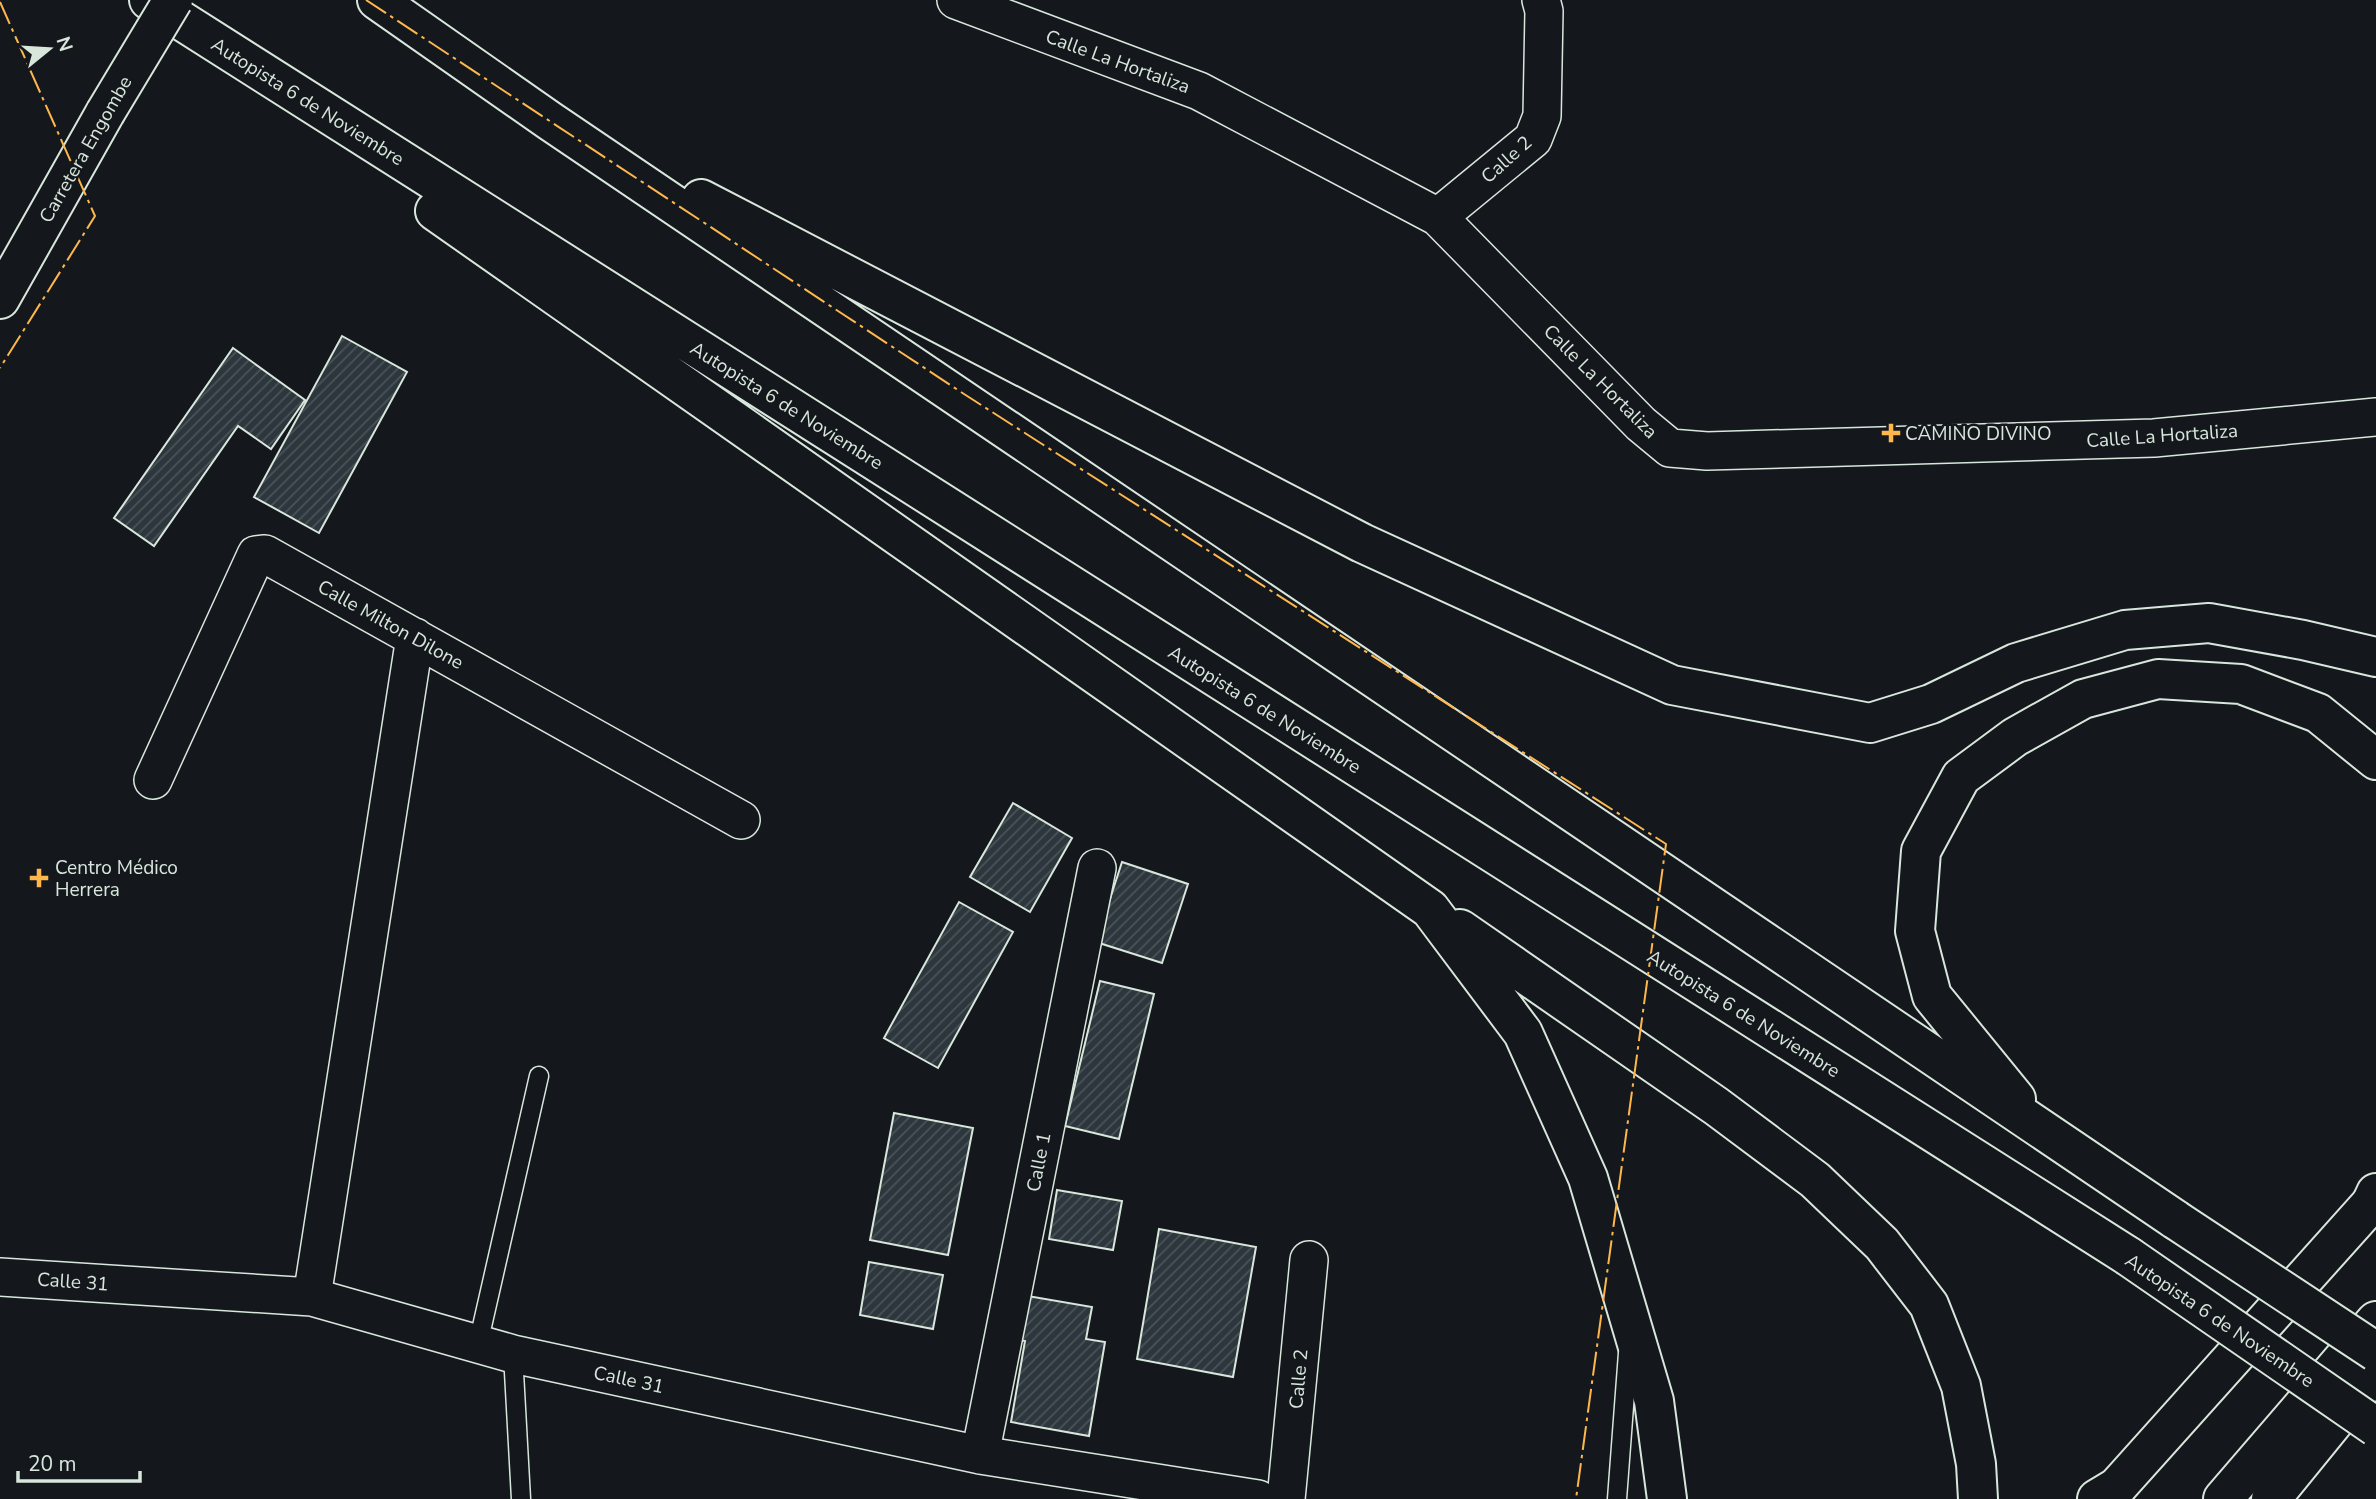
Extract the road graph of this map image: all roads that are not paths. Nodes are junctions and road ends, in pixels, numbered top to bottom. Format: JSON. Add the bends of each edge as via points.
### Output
{"nodes":[{"id":1,"x":135,"y":0,"type":"edge"},
{"id":2,"x":149,"y":0,"type":"edge"},
{"id":3,"x":173,"y":0,"type":"edge"},
{"id":4,"x":377,"y":0,"type":"edge"},
{"id":5,"x":956,"y":0,"type":"edge"},
{"id":6,"x":1541,"y":0,"type":"edge"},
{"id":7,"x":550,"y":121,"type":"junction"},
{"id":8,"x":1438,"y":216,"type":"junction"},
{"id":9,"x":0,"y":299,"type":"edge"},
{"id":10,"x":2376,"y":417,"type":"edge"},
{"id":11,"x":415,"y":637,"type":"junction"},
{"id":12,"x":2376,"y":657,"type":"edge"},
{"id":13,"x":2376,"y":760,"type":"edge"},
{"id":14,"x":153,"y":780,"type":"dead end"},
{"id":15,"x":741,"y":820,"type":"dead end"},
{"id":16,"x":1097,"y":868,"type":"dead end"},
{"id":17,"x":1430,"y":909,"type":"junction"},
{"id":18,"x":539,"y":1076,"type":"dead end"},
{"id":19,"x":2041,"y":1130,"type":"junction"},
{"id":20,"x":2374,"y":1199,"type":"edge"},
{"id":21,"x":1309,"y":1259,"type":"dead end"},
{"id":22,"x":0,"y":1277,"type":"edge"},
{"id":23,"x":312,"y":1297,"type":"junction"},
{"id":24,"x":1631,"y":1318,"type":"junction"},
{"id":25,"x":2376,"y":1321,"type":"edge"},
{"id":26,"x":478,"y":1344,"type":"junction"},
{"id":27,"x":2376,"y":1352,"type":"edge"},
{"id":28,"x":513,"y":1354,"type":"junction"},
{"id":29,"x":2376,"y":1370,"type":"edge"},
{"id":30,"x":2376,"y":1427,"type":"edge"},
{"id":31,"x":980,"y":1455,"type":"junction"},
{"id":32,"x":1101,"y":1487,"type":"edge"},
{"id":33,"x":2107,"y":1495,"type":"edge"},
{"id":34,"x":521,"y":1499,"type":"edge"},
{"id":35,"x":1258,"y":1499,"type":"edge"},
{"id":36,"x":1286,"y":1499,"type":"edge"},
{"id":37,"x":1617,"y":1499,"type":"edge"},
{"id":38,"x":1667,"y":1499,"type":"edge"},
{"id":39,"x":1978,"y":1499,"type":"edge"},
{"id":40,"x":2223,"y":1499,"type":"edge"},
{"id":41,"x":2271,"y":1499,"type":"edge"}],
"edges":[{"from":1,"to":17,"type":"main road"},
{"from":2,"to":30,"type":"main road","name":"Autopista 6 de Noviembre","bridge":true,"via":[[2128,1256]]},
{"from":3,"to":9,"type":"main road","name":"Carretera Engombe","bridge":true},
{"from":4,"to":7,"type":"main road"},
{"from":5,"to":8,"type":"street","name":"Calle La Hortaliza","via":[[1199,92]]},
{"from":6,"to":8,"type":"street","name":"Calle 2","via":[[1542,116],[1533,139]]},
{"from":7,"to":12,"type":"main road","via":[[1362,543],[1672,685],[1870,723],[1931,704],[2016,663],[2125,630],[2209,623]]},
{"from":7,"to":19,"type":"main road"},
{"from":8,"to":10,"type":"street","name":"Calle La Hortaliza","via":[[1641,424],[1670,447],[1707,451],[2154,438]]},
{"from":11,"to":14,"type":"street","name":"Calle Milton Dilone","via":[[265,555],[256,555]]},
{"from":11,"to":15,"type":"street","name":"Calle Milton Dilone"},
{"from":11,"to":23,"type":"street"},
{"from":13,"to":19,"type":"main road","via":[[2318,713],[2241,684],[2158,680],[2083,699],[2015,737],[1961,777],[1921,851],[1915,931],[1932,996]]},
{"from":16,"to":31,"type":"street","name":"Calle 1"},
{"from":17,"to":24,"type":"main road","via":[[1523,1032],[1588,1178]]},
{"from":17,"to":39,"type":"main road","via":[[1716,1106],[1815,1180],[1882,1244],[1929,1304],[1961,1386]]},
{"from":18,"to":26,"type":"lane"},
{"from":19,"to":27,"type":"main road","bridge":true},
{"from":20,"to":33,"type":"main road"},
{"from":21,"to":36,"type":"street","name":"Calle 2"},
{"from":22,"to":23,"type":"street","name":"Calle 31"},
{"from":23,"to":26,"type":"street","name":"Calle 31"},
{"from":24,"to":37,"type":"lane"},
{"from":24,"to":38,"type":"main road","via":[[1654,1401]]},
{"from":25,"to":40,"type":"main road"},
{"from":26,"to":28,"type":"street","name":"Calle 31"},
{"from":28,"to":31,"type":"street","name":"Calle 31"},
{"from":28,"to":34,"type":"lane"},
{"from":29,"to":41,"type":"main road"},
{"from":31,"to":32,"type":"street","name":"Calle 31"},
{"from":32,"to":35,"type":"street","name":"Calle 31"}]}
